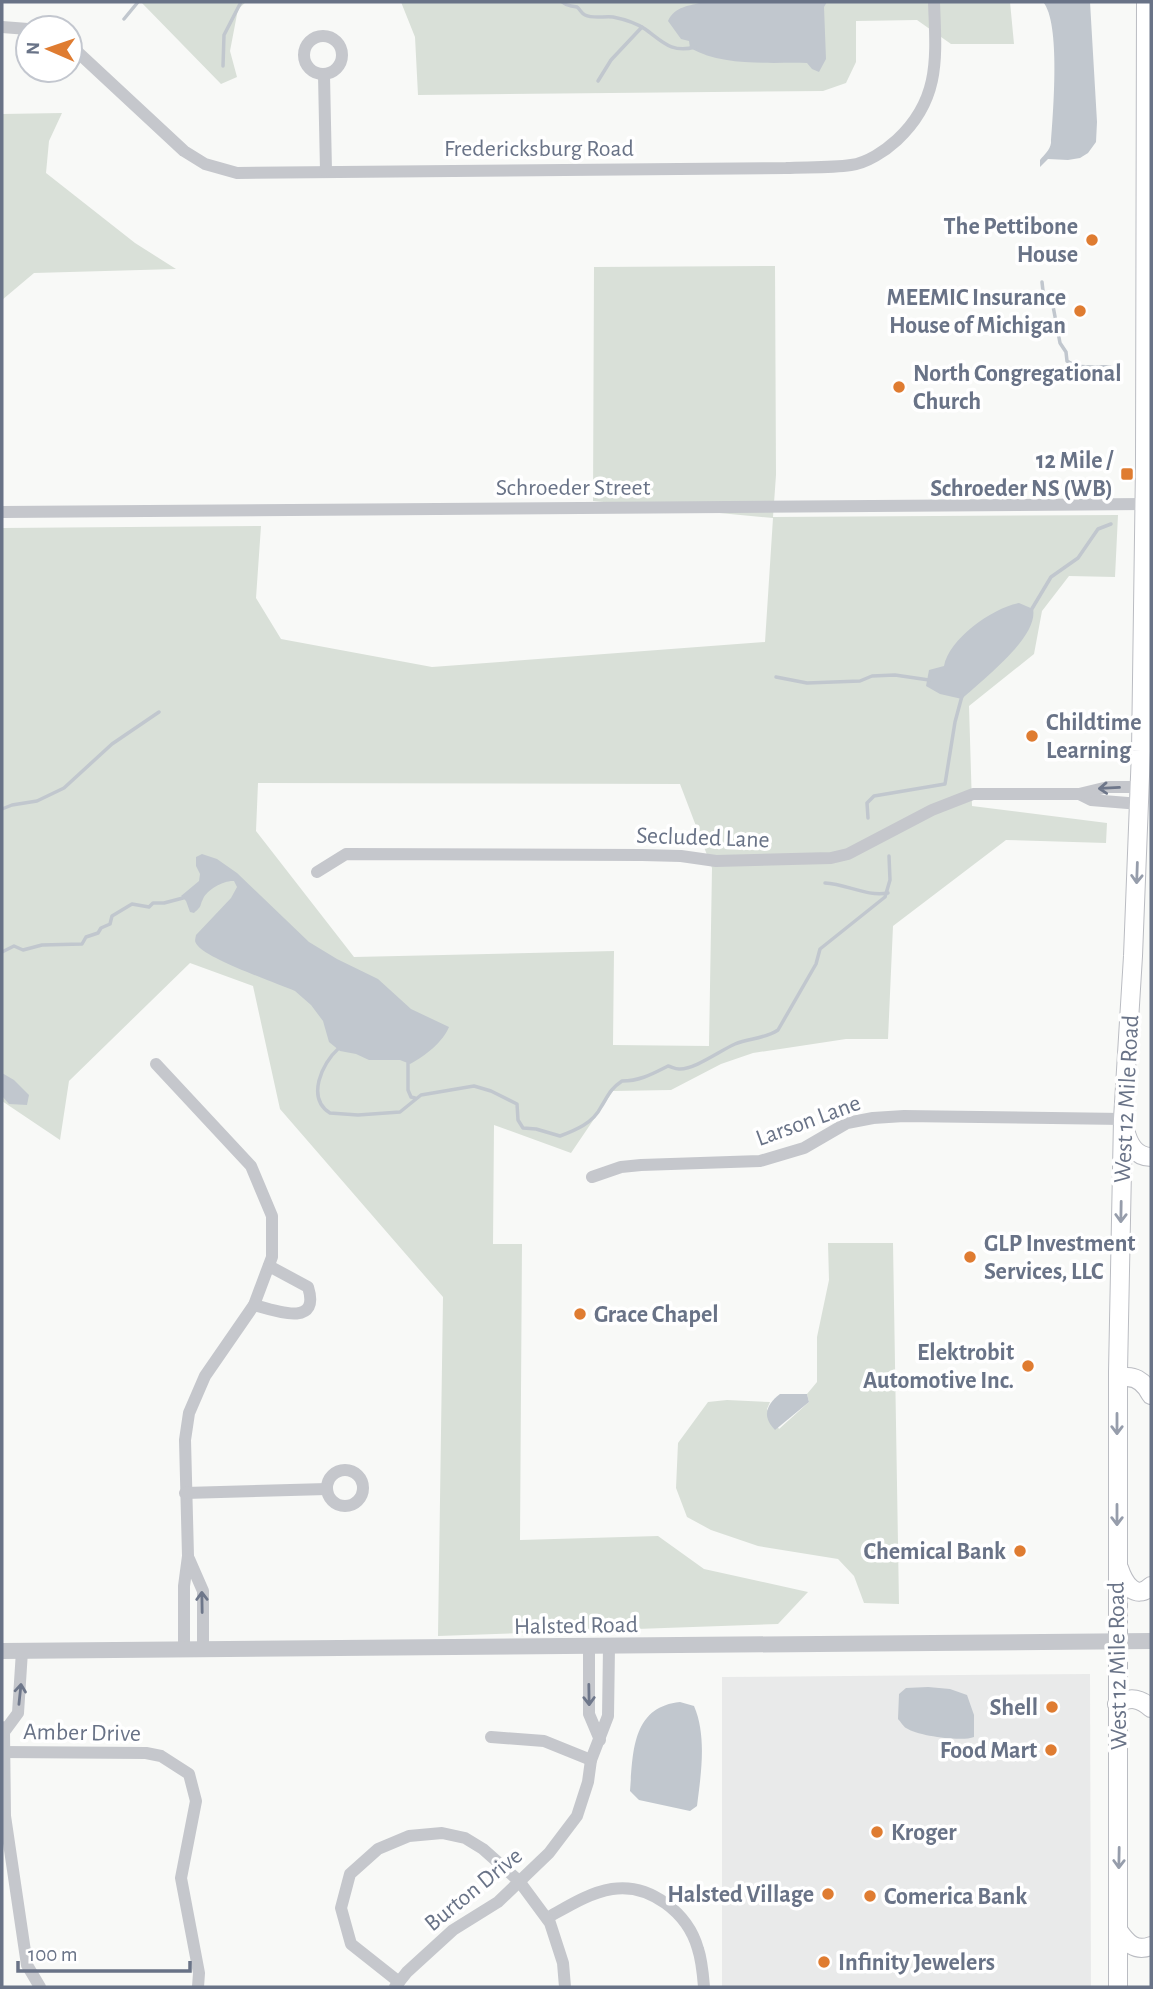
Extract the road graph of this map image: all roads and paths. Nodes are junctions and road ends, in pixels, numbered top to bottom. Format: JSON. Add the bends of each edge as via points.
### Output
{"nodes":[{"id":1,"x":934,"y":2,"type":"edge"},
{"id":2,"x":1146,"y":2,"type":"edge"},
{"id":3,"x":84,"y":58,"type":"edge"},
{"id":4,"x":324,"y":75,"type":"dead end"},
{"id":5,"x":326,"y":171,"type":"junction"},
{"id":6,"x":1149,"y":179,"type":"edge"},
{"id":7,"x":1148,"y":470,"type":"edge"},
{"id":8,"x":1144,"y":504,"type":"junction"},
{"id":9,"x":2,"y":512,"type":"edge"},
{"id":10,"x":1143,"y":643,"type":"junction"},
{"id":11,"x":1151,"y":663,"type":"edge"},
{"id":12,"x":1146,"y":750,"type":"edge"},
{"id":13,"x":1140,"y":796,"type":"junction"},
{"id":14,"x":317,"y":872,"type":"dead end"},
{"id":15,"x":156,"y":1064,"type":"dead end"},
{"id":16,"x":1123,"y":1119,"type":"junction"},
{"id":17,"x":1151,"y":1157,"type":"edge"},
{"id":18,"x":592,"y":1177,"type":"dead end"},
{"id":19,"x":269,"y":1266,"type":"junction"},
{"id":20,"x":254,"y":1305,"type":"junction"},
{"id":21,"x":1118,"y":1379,"type":"junction"},
{"id":22,"x":1151,"y":1395,"type":"edge"},
{"id":23,"x":327,"y":1489,"type":"dead end"},
{"id":24,"x":185,"y":1493,"type":"junction"},
{"id":25,"x":188,"y":1556,"type":"junction"},
{"id":26,"x":1116,"y":1562,"type":"junction"},
{"id":27,"x":1151,"y":1586,"type":"edge"},
{"id":28,"x":1117,"y":1641,"type":"junction"},
{"id":29,"x":1151,"y":1641,"type":"edge"},
{"id":30,"x":589,"y":1647,"type":"junction"},
{"id":31,"x":609,"y":1647,"type":"junction"},
{"id":32,"x":2,"y":1651,"type":"edge"},
{"id":33,"x":22,"y":1651,"type":"junction"},
{"id":34,"x":184,"y":1651,"type":"junction"},
{"id":35,"x":203,"y":1651,"type":"junction"},
{"id":36,"x":1117,"y":1704,"type":"junction"},
{"id":37,"x":1151,"y":1708,"type":"edge"},
{"id":38,"x":3,"y":1729,"type":"edge"},
{"id":39,"x":491,"y":1737,"type":"dead end"},
{"id":40,"x":600,"y":1740,"type":"junction"},
{"id":41,"x":3,"y":1752,"type":"edge"},
{"id":42,"x":591,"y":1760,"type":"junction"},
{"id":43,"x":519,"y":1881,"type":"junction"},
{"id":44,"x":547,"y":1918,"type":"junction"},
{"id":45,"x":1118,"y":1930,"type":"junction"},
{"id":46,"x":1151,"y":1946,"type":"edge"},
{"id":47,"x":397,"y":1985,"type":"edge"},
{"id":48,"x":40,"y":1987,"type":"edge"},
{"id":49,"x":198,"y":1987,"type":"edge"},
{"id":50,"x":565,"y":1987,"type":"edge"},
{"id":51,"x":704,"y":1987,"type":"edge"},
{"id":52,"x":1118,"y":1987,"type":"edge"}],
"edges":[{"from":1,"to":5,"type":"street","name":"Fredericksburg Road","via":[[936,61],[931,88],[913,125],[886,150],[853,165]]},
{"from":2,"to":6,"type":"main road","name":"West 12 Mile Road"},
{"from":3,"to":5,"type":"street","name":"Fredericksburg Road","via":[[184,151],[205,164],[237,173]]},
{"from":4,"to":5,"type":"street"},
{"from":6,"to":7,"type":"main road","name":"West 12 Mile Road"},
{"from":7,"to":8,"type":"main road","name":"West 12 Mile Road"},
{"from":8,"to":9,"type":"street","name":"Schroeder Street"},
{"from":8,"to":10,"type":"main road","name":"West 12 Mile Road"},
{"from":10,"to":11,"type":"main road"},
{"from":10,"to":12,"type":"main road","name":"West 12 Mile Road"},
{"from":12,"to":13,"type":"main road","name":"West 12 Mile Road"},
{"from":13,"to":14,"type":"street","name":"Secluded Lane","via":[[1108,787],[1079,793],[973,794],[848,854],[816,860],[346,854]]},
{"from":13,"to":16,"type":"main road","name":"West 12 Mile Road","one_way":true},
{"from":15,"to":19,"type":"street","via":[[251,1166],[272,1216]]},
{"from":16,"to":17,"type":"main road","via":[[1132,1148]]},
{"from":16,"to":18,"type":"street","name":"Larson Lane","via":[[873,1118],[847,1123],[804,1148],[760,1161],[640,1165]]},
{"from":16,"to":21,"type":"main road","name":"West 12 Mile Road","one_way":true},
{"from":19,"to":20,"type":"street"},
{"from":19,"to":20,"type":"street","via":[[308,1287],[309,1305],[288,1315]]},
{"from":20,"to":24,"type":"street","via":[[205,1376],[189,1413]]},
{"from":21,"to":22,"type":"main road","via":[[1139,1380]]},
{"from":21,"to":26,"type":"main road","name":"West 12 Mile Road","one_way":true},
{"from":23,"to":24,"type":"street"},
{"from":24,"to":25,"type":"street"},
{"from":25,"to":34,"type":"street"},
{"from":35,"to":25,"type":"street","one_way":true,"via":[[203,1591]]},
{"from":26,"to":27,"type":"main road","via":[[1129,1588],[1137,1592]]},
{"from":26,"to":28,"type":"main road","name":"West 12 Mile Road"},
{"from":28,"to":29,"type":"street","name":"Halsted Road"},
{"from":28,"to":31,"type":"street","name":"Halsted Road"},
{"from":28,"to":36,"type":"main road","name":"West 12 Mile Road"},
{"from":30,"to":31,"type":"street","name":"Halsted Road"},
{"from":30,"to":35,"type":"street","name":"Halsted Road"},
{"from":30,"to":40,"type":"street","one_way":true,"via":[[589,1714]]},
{"from":31,"to":40,"type":"street","name":"Burton Drive","via":[[608,1716]]},
{"from":32,"to":33,"type":"street","name":"Halsted Road"},
{"from":33,"to":34,"type":"street","name":"Halsted Road"},
{"from":38,"to":33,"type":"street","one_way":true,"via":[[19,1713]]},
{"from":34,"to":35,"type":"street","name":"Halsted Road"},
{"from":36,"to":37,"type":"main road","via":[[1135,1699]]},
{"from":36,"to":45,"type":"main road","name":"West 12 Mile Road","one_way":true},
{"from":38,"to":41,"type":"street"},
{"from":39,"to":42,"type":"street","via":[[544,1741]]},
{"from":40,"to":42,"type":"street","name":"Burton Drive"},
{"from":41,"to":48,"type":"street","via":[[5,1816],[27,1965]]},
{"from":41,"to":49,"type":"street","name":"Amber Drive","via":[[146,1753],[161,1756],[188,1774],[196,1801],[181,1878]]},
{"from":42,"to":43,"type":"street","name":"Burton Drive","via":[[577,1816],[549,1853]]},
{"from":43,"to":44,"type":"street"},
{"from":43,"to":47,"type":"street","name":"Burton Drive","via":[[498,1902],[453,1930]]},
{"from":43,"to":47,"type":"street","via":[[465,1838],[442,1833],[409,1836],[378,1849],[350,1874],[341,1908],[351,1944]]},
{"from":44,"to":50,"type":"street","via":[[563,1963]]},
{"from":44,"to":51,"type":"street","via":[[596,1893],[627,1888],[646,1892],[677,1913],[688,1927],[698,1948]]},
{"from":45,"to":46,"type":"main road","via":[[1128,1944]]},
{"from":45,"to":52,"type":"main road","name":"West 12 Mile Road"}]}
